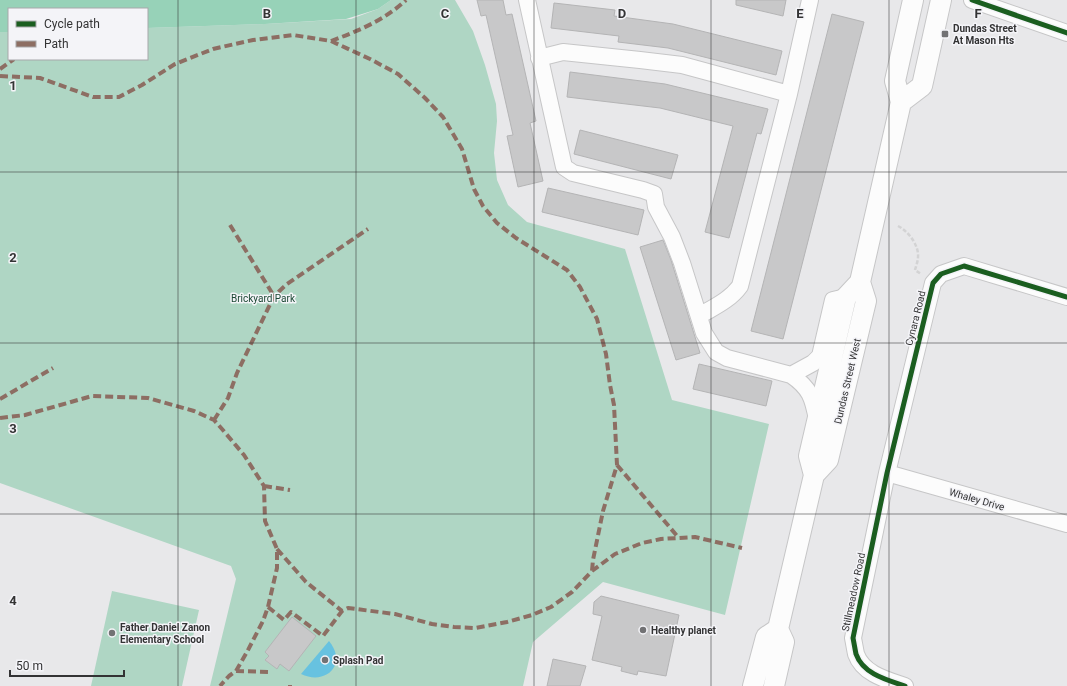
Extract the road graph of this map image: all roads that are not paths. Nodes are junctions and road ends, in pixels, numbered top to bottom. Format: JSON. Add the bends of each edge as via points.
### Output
{"nodes":[{"id":1,"x":527,"y":0,"type":"edge"},
{"id":2,"x":810,"y":0,"type":"edge"},
{"id":3,"x":913,"y":0,"type":"edge"},
{"id":4,"x":941,"y":0,"type":"edge"},
{"id":5,"x":972,"y":0,"type":"edge"},
{"id":6,"x":1067,"y":33,"type":"edge"},
{"id":7,"x":539,"y":58,"type":"junction"},
{"id":8,"x":789,"y":94,"type":"junction"},
{"id":9,"x":901,"y":102,"type":"junction"},
{"id":10,"x":860,"y":282,"type":"junction"},
{"id":11,"x":846,"y":297,"type":"junction"},
{"id":12,"x":1067,"y":297,"type":"edge"},
{"id":13,"x":699,"y":316,"type":"junction"},
{"id":14,"x":791,"y":375,"type":"junction"},
{"id":15,"x":817,"y":423,"type":"junction"},
{"id":16,"x":887,"y":473,"type":"junction"},
{"id":17,"x":814,"y":476,"type":"junction"},
{"id":18,"x":1067,"y":524,"type":"edge"},
{"id":19,"x":778,"y":629,"type":"junction"},
{"id":20,"x":751,"y":683,"type":"edge"},
{"id":21,"x":774,"y":686,"type":"edge"},
{"id":22,"x":905,"y":686,"type":"edge"}],
"edges":[{"from":1,"to":7,"type":"street"},
{"from":2,"to":8,"type":"street"},
{"from":3,"to":9,"type":"main road","via":[[895,81]]},
{"from":4,"to":9,"type":"main road","via":[[922,86]]},
{"from":5,"to":6,"type":"street"},
{"from":7,"to":8,"type":"street","via":[[563,52],[682,65]]},
{"from":7,"to":13,"type":"street","via":[[564,167],[573,173],[654,194],[656,208],[672,237]]},
{"from":8,"to":13,"type":"street","via":[[740,286],[727,300]]},
{"from":9,"to":10,"type":"main road"},
{"from":10,"to":11,"type":"main road"},
{"from":10,"to":17,"type":"main road","name":"Dundas Street West","via":[[866,301],[828,460]]},
{"from":11,"to":14,"type":"street","via":[[833,300],[820,356],[813,363]]},
{"from":11,"to":15,"type":"main road","name":"Dundas Street West"},
{"from":12,"to":16,"type":"street","name":"Cynara Road","via":[[964,266],[941,274],[933,283]]},
{"from":13,"to":14,"type":"street","via":[[704,333],[716,352],[727,358]]},
{"from":14,"to":15,"type":"street","via":[[810,392]]},
{"from":15,"to":17,"type":"main road","name":"Dundas Street West","via":[[809,456]]},
{"from":16,"to":18,"type":"street","name":"Whaley Drive"},
{"from":16,"to":22,"type":"street","name":"Stillmeadow Road","via":[[853,638],[856,655],[867,671]]},
{"from":17,"to":19,"type":"main road","name":"Dundas Street West"},
{"from":19,"to":20,"type":"main road","via":[[766,637]]},
{"from":19,"to":21,"type":"main road","name":"Dundas Street West","via":[[784,642]]}]}
